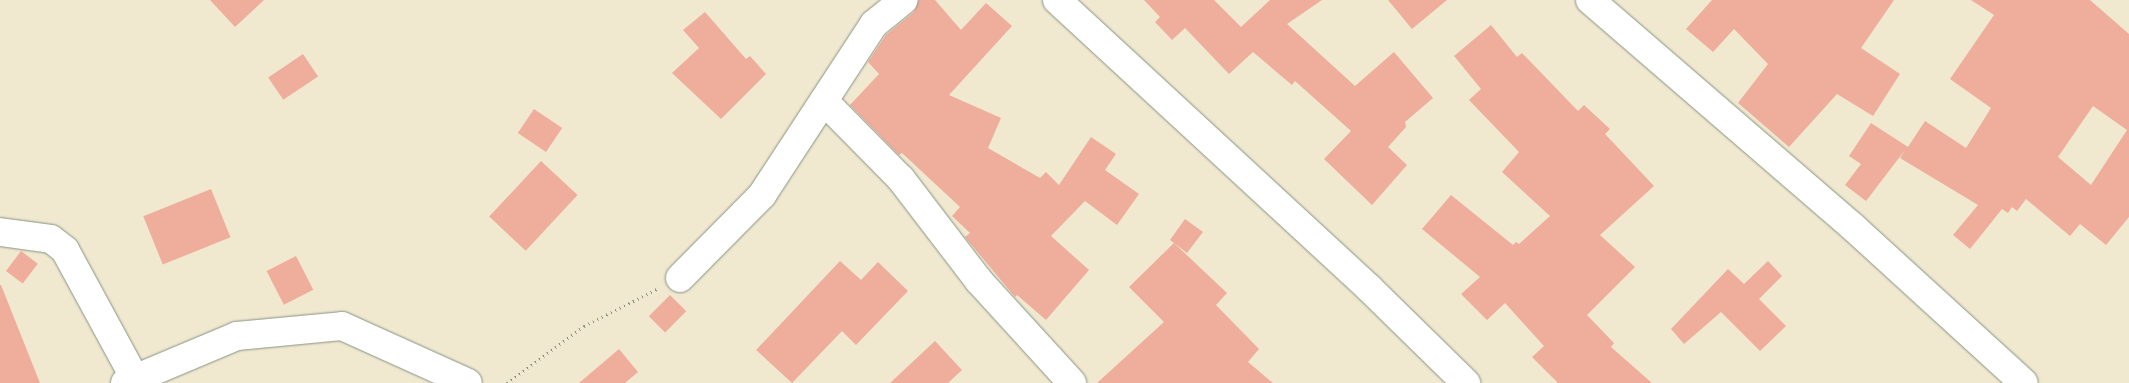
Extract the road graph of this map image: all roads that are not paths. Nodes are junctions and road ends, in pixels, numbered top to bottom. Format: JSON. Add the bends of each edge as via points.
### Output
{"nodes":[{"id":1,"x":904,"y":0,"type":"edge"},
{"id":2,"x":1057,"y":0,"type":"edge"},
{"id":3,"x":1590,"y":0,"type":"edge"},
{"id":4,"x":824,"y":101,"type":"junction"},
{"id":5,"x":0,"y":232,"type":"edge"},
{"id":6,"x":680,"y":278,"type":"road end"},
{"id":7,"x":130,"y":381,"type":"edge"},
{"id":8,"x":468,"y":383,"type":"edge"},
{"id":9,"x":1072,"y":383,"type":"edge"},
{"id":10,"x":1466,"y":383,"type":"edge"},
{"id":11,"x":2024,"y":383,"type":"edge"}],
"edges":[{"from":1,"to":4,"type":"street","via":[[874,24]]},
{"from":2,"to":10,"type":"street","via":[[1369,288]]},
{"from":3,"to":11,"type":"street","via":[[1853,227]]},
{"from":4,"to":6,"type":"street","via":[[762,195]]},
{"from":4,"to":9,"type":"street","via":[[901,180],[979,281]]},
{"from":5,"to":7,"type":"street","via":[[51,240],[65,250]]},
{"from":7,"to":8,"type":"street","via":[[237,336],[342,326]]}]}
